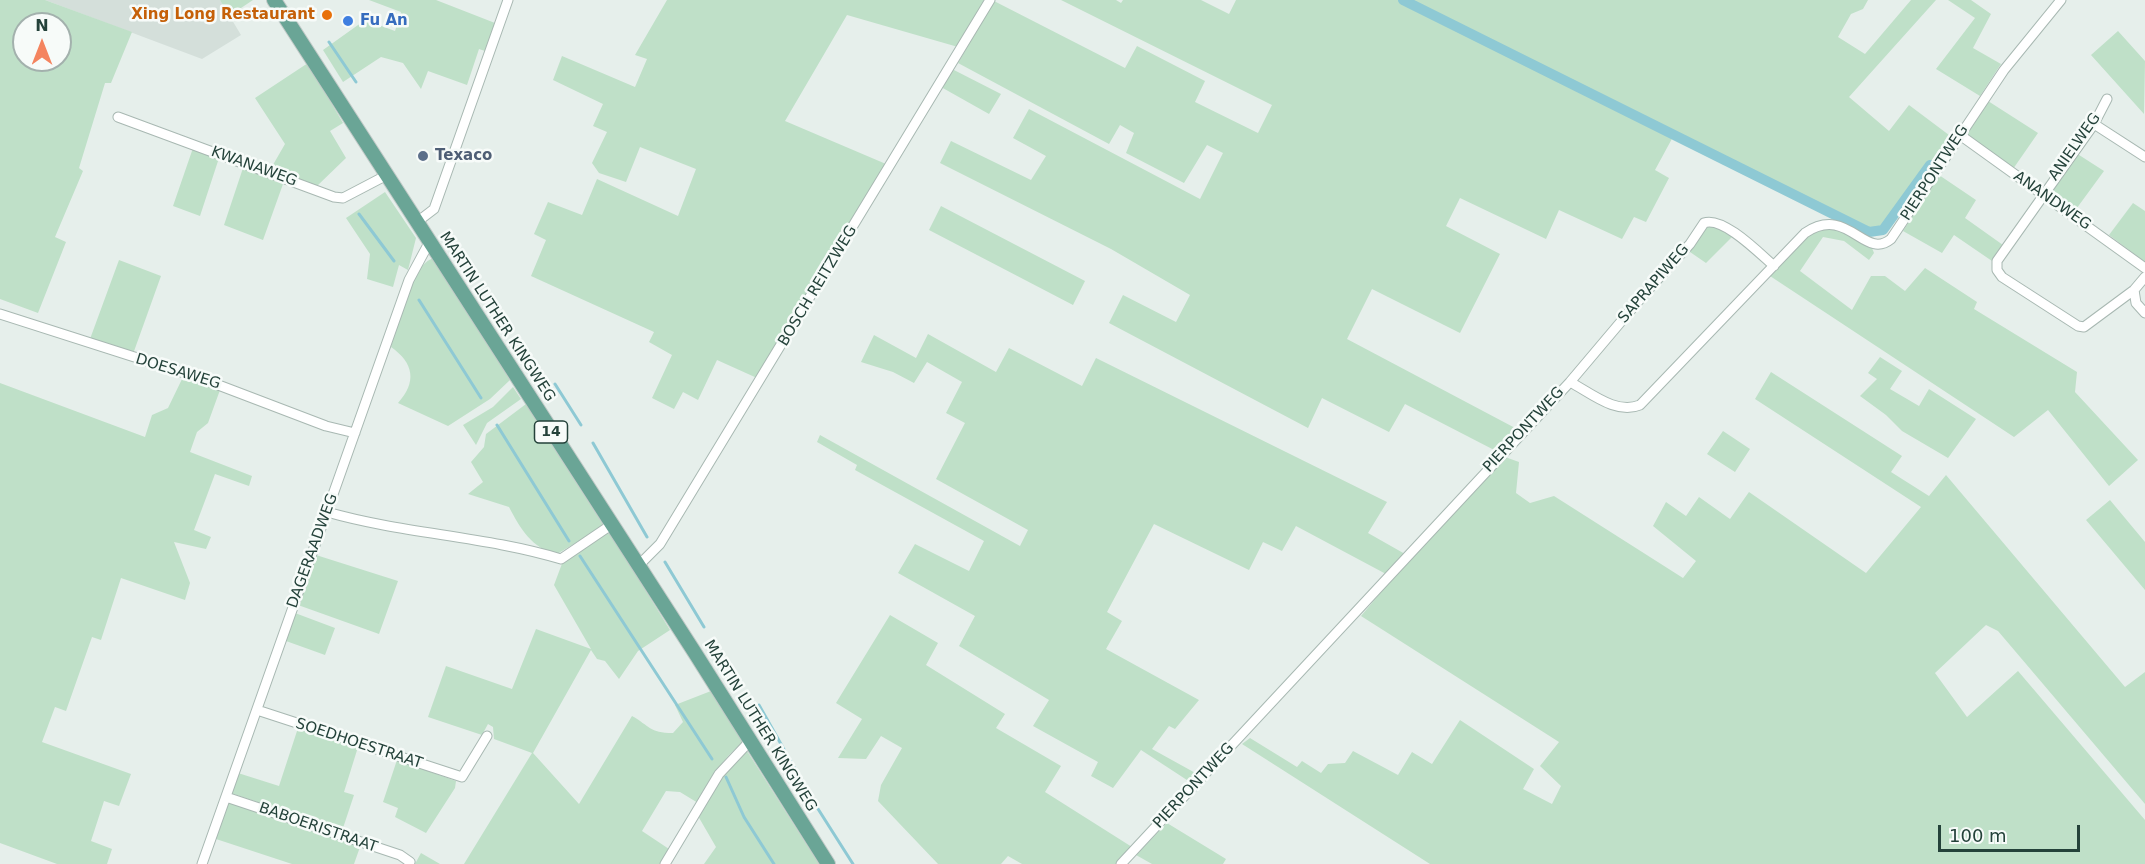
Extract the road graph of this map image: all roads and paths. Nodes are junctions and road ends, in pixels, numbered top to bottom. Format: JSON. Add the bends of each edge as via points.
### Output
{"nodes":[{"id":1,"x":274,"y":0,"type":"edge"},
{"id":2,"x":508,"y":0,"type":"edge"},
{"id":3,"x":990,"y":0,"type":"edge"},
{"id":4,"x":2061,"y":0,"type":"edge"},
{"id":5,"x":2107,"y":99,"type":"dead end"},
{"id":6,"x":118,"y":117,"type":"dead end"},
{"id":7,"x":2094,"y":124,"type":"junction"},
{"id":8,"x":1960,"y":135,"type":"junction"},
{"id":9,"x":2145,"y":157,"type":"edge"},
{"id":10,"x":387,"y":175,"type":"junction"},
{"id":11,"x":2042,"y":195,"type":"junction"},
{"id":12,"x":417,"y":222,"type":"junction"},
{"id":13,"x":430,"y":241,"type":"junction"},
{"id":14,"x":1774,"y":266,"type":"junction"},
{"id":15,"x":2145,"y":268,"type":"edge"},
{"id":16,"x":2145,"y":277,"type":"edge"},
{"id":17,"x":2134,"y":290,"type":"junction"},
{"id":18,"x":2145,"y":313,"type":"edge"},
{"id":19,"x":0,"y":314,"type":"edge"},
{"id":20,"x":1570,"y":382,"type":"junction"},
{"id":21,"x":355,"y":433,"type":"junction"},
{"id":22,"x":327,"y":512,"type":"junction"},
{"id":23,"x":611,"y":525,"type":"junction"},
{"id":24,"x":638,"y":566,"type":"junction"},
{"id":25,"x":257,"y":710,"type":"junction"},
{"id":26,"x":487,"y":736,"type":"dead end"},
{"id":27,"x":749,"y":742,"type":"junction"},
{"id":28,"x":226,"y":797,"type":"junction"},
{"id":29,"x":409,"y":863,"type":"edge"},
{"id":30,"x":202,"y":864,"type":"edge"},
{"id":31,"x":664,"y":864,"type":"edge"},
{"id":32,"x":828,"y":864,"type":"edge"},
{"id":33,"x":1121,"y":864,"type":"edge"}],
"edges":[{"from":1,"to":10,"type":"main road","name":"MARTIN LUTHER KINGWEG","number":"14"},
{"from":2,"to":12,"type":"street","via":[[434,208]]},
{"from":3,"to":24,"type":"street","name":"BOSCH REITZWEG","via":[[660,544]]},
{"from":4,"to":8,"type":"street","name":"PIERPONTWEG","via":[[2004,69]]},
{"from":5,"to":7,"type":"street","name":"ANIELWEG"},
{"from":6,"to":10,"type":"street","name":"KWANAWEG","via":[[334,197],[343,198]]},
{"from":7,"to":9,"type":"street"},
{"from":7,"to":11,"type":"street","name":"ANIELWEG"},
{"from":8,"to":11,"type":"street","name":"ANANDWEG"},
{"from":8,"to":14,"type":"street","name":"PIERPONTWEG","via":[[1884,245],[1875,245],[1836,223],[1826,223],[1805,233]]},
{"from":10,"to":12,"type":"main road","name":"MARTIN LUTHER KINGWEG","number":"14"},
{"from":11,"to":15,"type":"street","name":"ANANDWEG"},
{"from":11,"to":17,"type":"street","name":"ANIELWEG","via":[[1997,261],[2002,278],[2084,327]]},
{"from":12,"to":13,"type":"main road","name":"MARTIN LUTHER KINGWEG","number":"14"},
{"from":13,"to":21,"type":"street","name":"DAGERAADWEG","via":[[409,280]]},
{"from":13,"to":23,"type":"main road","name":"MARTIN LUTHER KINGWEG","number":"14"},
{"from":14,"to":20,"type":"street","name":"PIERPONTWEG","via":[[1640,405],[1625,409]]},
{"from":14,"to":20,"type":"street","name":"SAPRAPIWEG","via":[[1724,226],[1713,221],[1704,223]]},
{"from":16,"to":17,"type":"street"},
{"from":17,"to":18,"type":"street","via":[[2136,303]]},
{"from":19,"to":21,"type":"street","name":"DOESAWEG"},
{"from":20,"to":33,"type":"street","name":"PIERPONTWEG"},
{"from":21,"to":22,"type":"street","name":"DAGERAADWEG"},
{"from":22,"to":23,"type":"street","via":[[413,531],[532,549],[561,559]]},
{"from":22,"to":25,"type":"street","name":"DAGERAADWEG"},
{"from":23,"to":24,"type":"main road","name":"MARTIN LUTHER KINGWEG","number":"14"},
{"from":24,"to":27,"type":"main road","name":"MARTIN LUTHER KINGWEG","number":"14"},
{"from":25,"to":26,"type":"street","name":"SOEDHOESTRAAT","via":[[462,777]]},
{"from":25,"to":28,"type":"street","name":"DAGERAADWEG"},
{"from":27,"to":31,"type":"street","via":[[719,774]]},
{"from":27,"to":32,"type":"main road","name":"MARTIN LUTHER KINGWEG","number":"14"},
{"from":28,"to":29,"type":"street","name":"BABOERISTRAAT","via":[[400,855]]},
{"from":28,"to":30,"type":"street","name":"DAGERAADWEG"}]}
